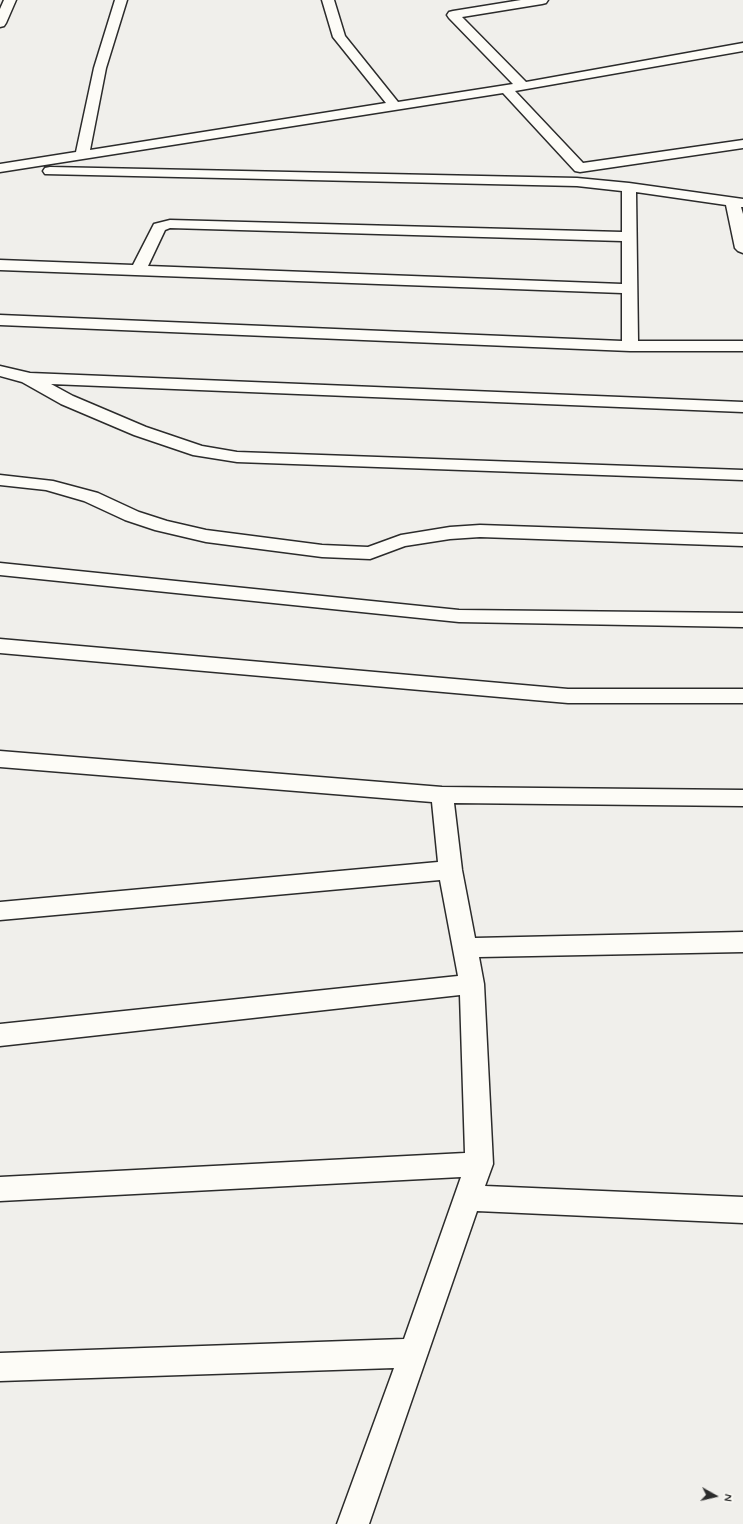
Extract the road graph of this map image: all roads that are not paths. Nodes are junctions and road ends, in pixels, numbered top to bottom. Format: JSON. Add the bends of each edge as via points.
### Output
{"nodes":[{"id":1,"x":10,"y":0,"type":"edge"},
{"id":2,"x":121,"y":0,"type":"edge"},
{"id":3,"x":328,"y":0,"type":"edge"},
{"id":4,"x":542,"y":0,"type":"edge"},
{"id":5,"x":0,"y":23,"type":"edge"},
{"id":6,"x":743,"y":47,"type":"edge"},
{"id":7,"x":523,"y":86,"type":"junction"},
{"id":8,"x":504,"y":88,"type":"junction"},
{"id":9,"x":395,"y":106,"type":"junction"},
{"id":10,"x":743,"y":144,"type":"edge"},
{"id":11,"x":82,"y":156,"type":"junction"},
{"id":12,"x":0,"y":169,"type":"edge"},
{"id":13,"x":629,"y":187,"type":"junction"},
{"id":14,"x":738,"y":202,"type":"edge"},
{"id":15,"x":630,"y":237,"type":"junction"},
{"id":16,"x":743,"y":248,"type":"edge"},
{"id":17,"x":0,"y":265,"type":"edge"},
{"id":18,"x":138,"y":270,"type":"junction"},
{"id":19,"x":629,"y":289,"type":"junction"},
{"id":20,"x":0,"y":320,"type":"edge"},
{"id":21,"x":630,"y":346,"type":"junction"},
{"id":22,"x":743,"y":346,"type":"edge"},
{"id":23,"x":0,"y":371,"type":"edge"},
{"id":24,"x":28,"y":378,"type":"junction"},
{"id":25,"x":743,"y":407,"type":"edge"},
{"id":26,"x":743,"y":476,"type":"edge"},
{"id":27,"x":0,"y":480,"type":"edge"},
{"id":28,"x":743,"y":540,"type":"edge"},
{"id":29,"x":0,"y":569,"type":"edge"},
{"id":30,"x":743,"y":620,"type":"edge"},
{"id":31,"x":0,"y":646,"type":"edge"},
{"id":32,"x":743,"y":696,"type":"edge"},
{"id":33,"x":0,"y":758,"type":"edge"},
{"id":34,"x":442,"y":795,"type":"junction"},
{"id":35,"x":743,"y":798,"type":"edge"},
{"id":36,"x":450,"y":870,"type":"junction"},
{"id":37,"x":0,"y":911,"type":"edge"},
{"id":38,"x":743,"y":942,"type":"edge"},
{"id":39,"x":465,"y":948,"type":"junction"},
{"id":40,"x":472,"y":984,"type":"junction"},
{"id":41,"x":0,"y":1035,"type":"edge"},
{"id":42,"x":479,"y":1164,"type":"junction"},
{"id":43,"x":0,"y":1189,"type":"edge"},
{"id":44,"x":468,"y":1198,"type":"junction"},
{"id":45,"x":743,"y":1210,"type":"edge"},
{"id":46,"x":414,"y":1353,"type":"junction"},
{"id":47,"x":0,"y":1367,"type":"edge"},
{"id":48,"x":353,"y":1524,"type":"edge"}],
"edges":[{"from":1,"to":5,"type":"street"},
{"from":2,"to":11,"type":"street","via":[[100,68]]},
{"from":3,"to":9,"type":"street","via":[[339,38]]},
{"from":4,"to":7,"type":"street","via":[[453,15]]},
{"from":6,"to":7,"type":"street"},
{"from":7,"to":8,"type":"street"},
{"from":8,"to":9,"type":"street"},
{"from":8,"to":10,"type":"street","via":[[580,168]]},
{"from":9,"to":11,"type":"street"},
{"from":11,"to":12,"type":"street"},
{"from":12,"to":13,"type":"street","via":[[577,182]]},
{"from":13,"to":14,"type":"street"},
{"from":13,"to":15,"type":"street"},
{"from":14,"to":16,"type":"street"},
{"from":15,"to":18,"type":"street","via":[[170,224],[158,227]]},
{"from":15,"to":19,"type":"street"},
{"from":17,"to":18,"type":"street"},
{"from":18,"to":19,"type":"street"},
{"from":19,"to":21,"type":"street"},
{"from":20,"to":21,"type":"street"},
{"from":21,"to":22,"type":"street"},
{"from":23,"to":24,"type":"street"},
{"from":24,"to":25,"type":"street"},
{"from":24,"to":26,"type":"street","via":[[67,400],[140,431],[198,451],[237,457]]},
{"from":27,"to":28,"type":"street","via":[[47,485],[83,495],[162,526],[199,534],[322,551],[370,553],[401,541],[450,532],[480,531]]},
{"from":29,"to":30,"type":"street","via":[[459,616]]},
{"from":31,"to":32,"type":"street","via":[[568,696]]},
{"from":33,"to":34,"type":"street","via":[[44,764]]},
{"from":34,"to":35,"type":"street"},
{"from":34,"to":36,"type":"street"},
{"from":36,"to":37,"type":"street"},
{"from":36,"to":39,"type":"street"},
{"from":38,"to":39,"type":"street"},
{"from":39,"to":40,"type":"street"},
{"from":40,"to":41,"type":"street"},
{"from":40,"to":42,"type":"street"},
{"from":42,"to":43,"type":"street"},
{"from":42,"to":44,"type":"street"},
{"from":44,"to":45,"type":"street"},
{"from":44,"to":46,"type":"street"},
{"from":46,"to":47,"type":"street"},
{"from":46,"to":48,"type":"street"}]}
